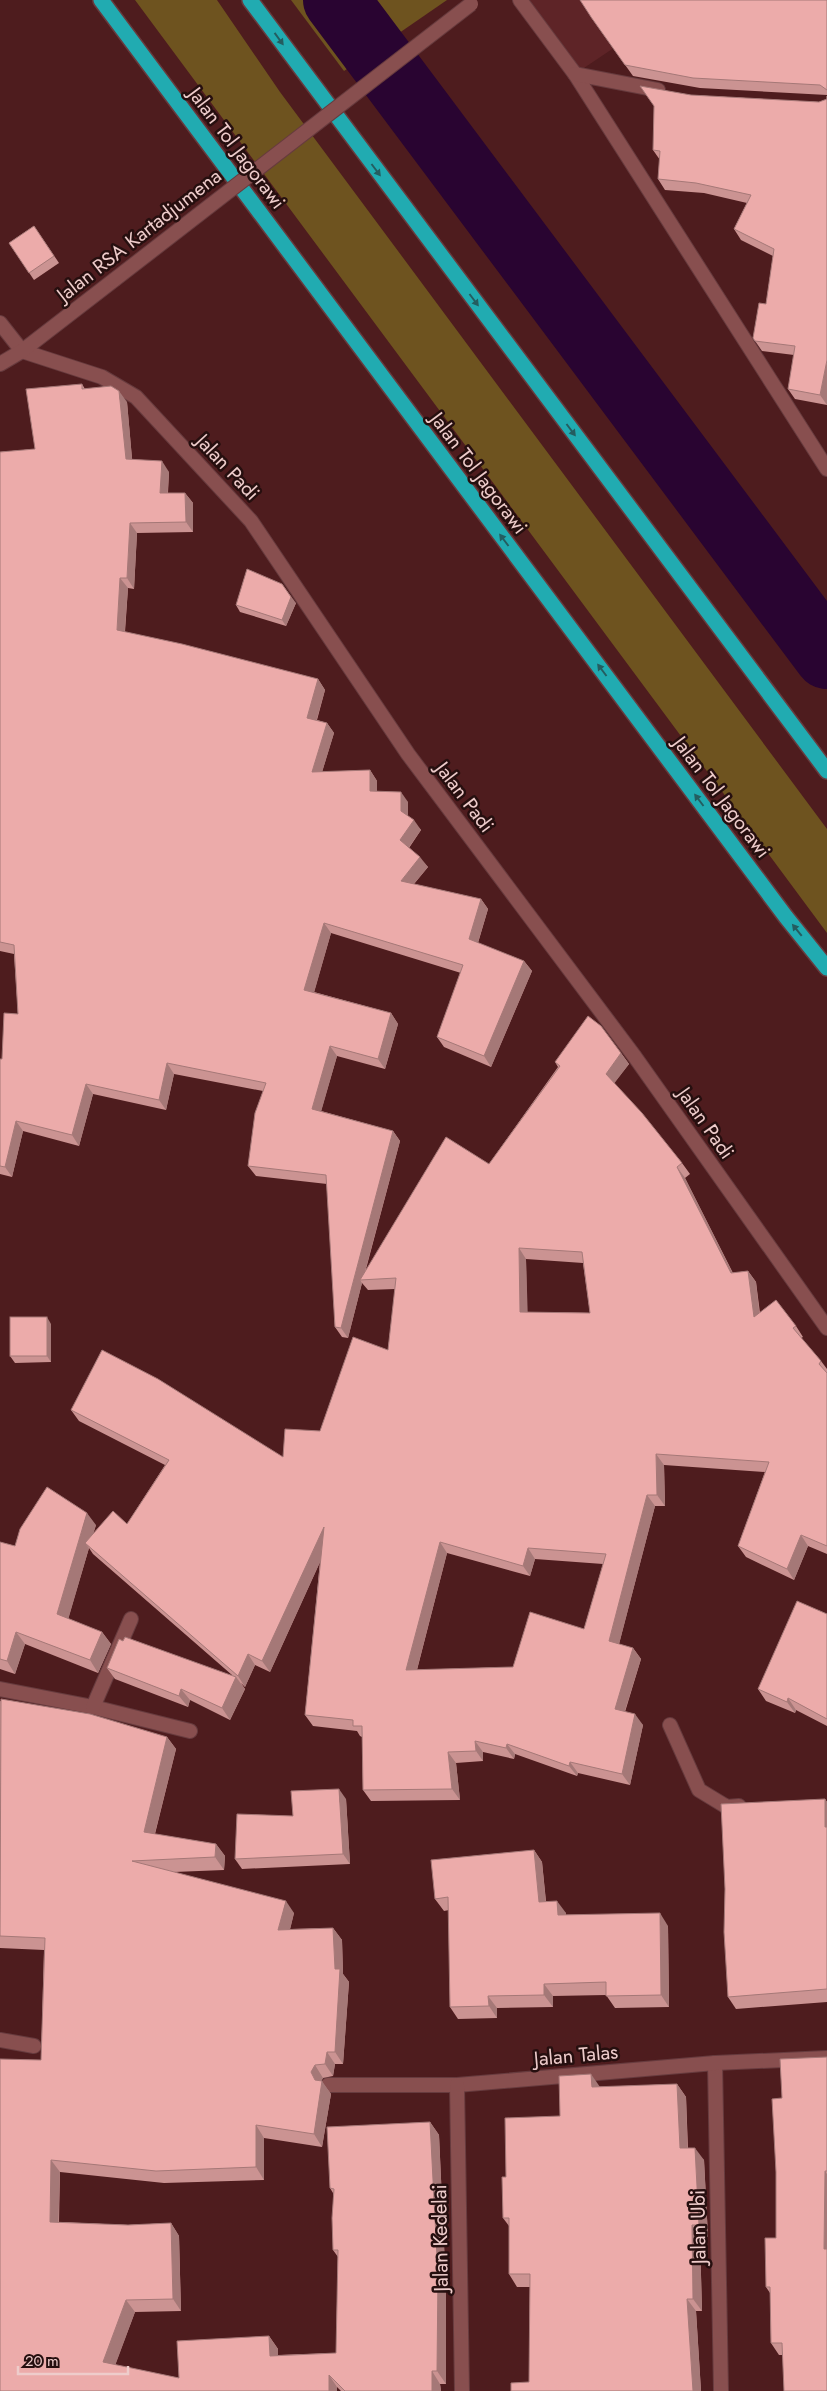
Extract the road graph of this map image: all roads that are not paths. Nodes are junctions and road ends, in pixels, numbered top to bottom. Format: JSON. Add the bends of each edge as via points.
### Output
{"nodes":[{"id":1,"x":101,"y":0,"type":"edge"},
{"id":2,"x":250,"y":0,"type":"edge"},
{"id":3,"x":520,"y":0,"type":"edge"},
{"id":4,"x":474,"y":2,"type":"edge"},
{"id":5,"x":575,"y":74,"type":"junction"},
{"id":6,"x":673,"y":92,"type":"edge"},
{"id":7,"x":0,"y":323,"type":"edge"},
{"id":8,"x":22,"y":351,"type":"junction"},
{"id":9,"x":0,"y":364,"type":"edge"},
{"id":10,"x":827,"y":469,"type":"edge"},
{"id":11,"x":827,"y":771,"type":"edge"},
{"id":12,"x":827,"y":968,"type":"edge"},
{"id":13,"x":827,"y":1328,"type":"edge"},
{"id":14,"x":131,"y":1619,"type":"dead end"},
{"id":15,"x":0,"y":1689,"type":"edge"},
{"id":16,"x":93,"y":1707,"type":"junction"},
{"id":17,"x":670,"y":1725,"type":"dead end"},
{"id":18,"x":190,"y":1731,"type":"dead end"},
{"id":19,"x":754,"y":1806,"type":"edge"},
{"id":20,"x":0,"y":2040,"type":"edge"},
{"id":21,"x":34,"y":2046,"type":"dead end"},
{"id":22,"x":827,"y":2058,"type":"edge"},
{"id":23,"x":716,"y":2063,"type":"junction"},
{"id":24,"x":457,"y":2085,"type":"junction"},
{"id":25,"x":328,"y":2086,"type":"dead end"},
{"id":26,"x":462,"y":2391,"type":"edge"},
{"id":27,"x":721,"y":2391,"type":"edge"}],
"edges":[{"from":12,"to":1,"type":"highway","name":"Jalan Tol Jagorawi","one_way":true},
{"from":2,"to":11,"type":"highway","one_way":true},
{"from":3,"to":5,"type":"street"},
{"from":4,"to":8,"type":"street","name":"Jalan RSA Kartadjumena","bridge":true},
{"from":5,"to":6,"type":"street"},
{"from":5,"to":10,"type":"street"},
{"from":7,"to":8,"type":"street"},
{"from":8,"to":9,"type":"street","name":"Jalan RSA Kartadjumena"},
{"from":8,"to":13,"type":"street","name":"Jalan Padi","via":[[102,377],[136,397],[251,521],[408,754],[635,1057]]},
{"from":14,"to":16,"type":"street"},
{"from":15,"to":16,"type":"street"},
{"from":16,"to":18,"type":"street"},
{"from":17,"to":19,"type":"street","via":[[699,1790],[727,1806]]},
{"from":20,"to":21,"type":"street"},
{"from":22,"to":23,"type":"street","name":"Jalan Talas"},
{"from":23,"to":24,"type":"street","name":"Jalan Talas"},
{"from":23,"to":27,"type":"street","name":"Jalan Ubi"},
{"from":24,"to":25,"type":"street","name":"Jalan Talas"},
{"from":24,"to":26,"type":"street","name":"Jalan Kedelai"}]}
